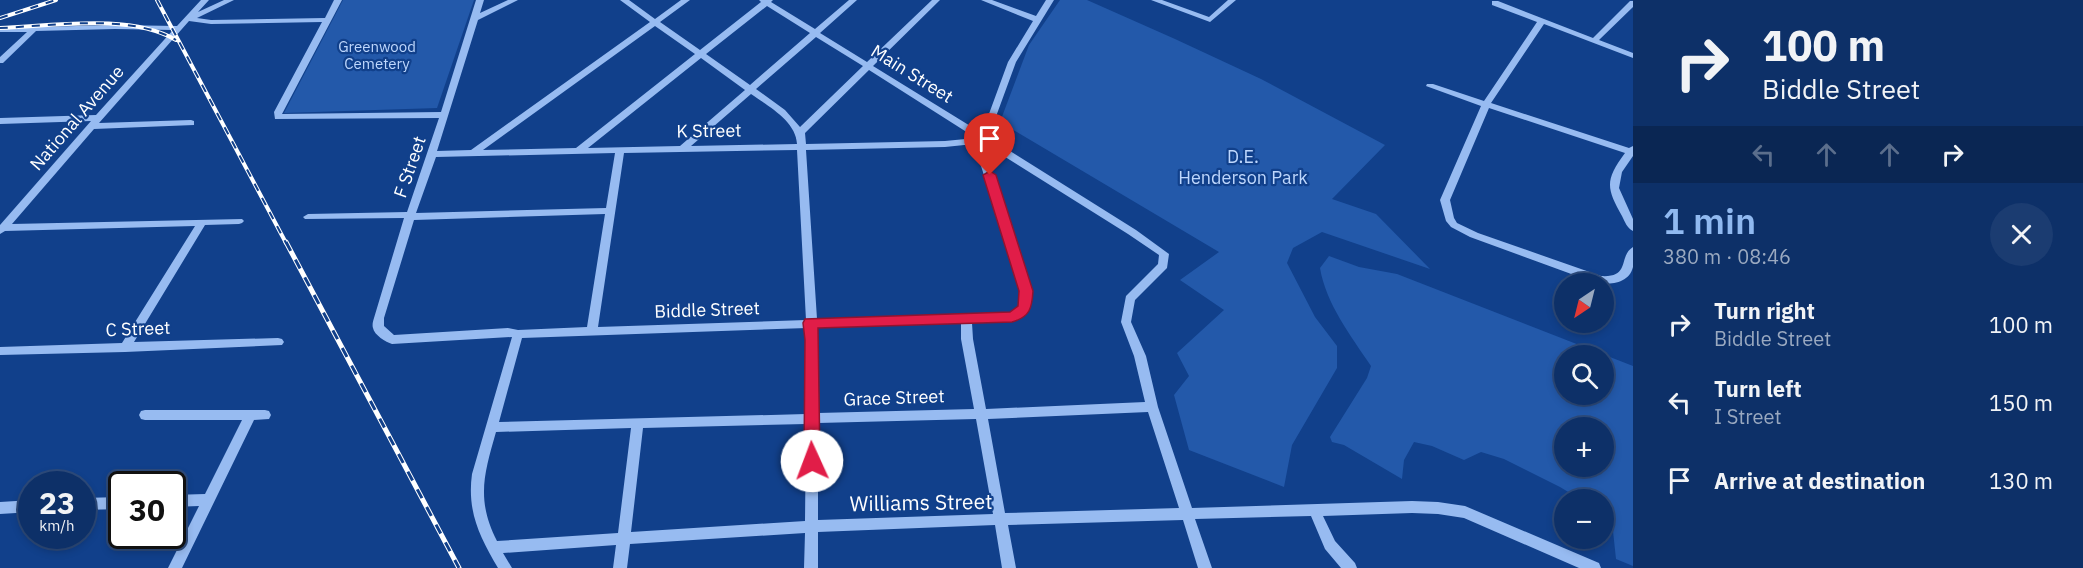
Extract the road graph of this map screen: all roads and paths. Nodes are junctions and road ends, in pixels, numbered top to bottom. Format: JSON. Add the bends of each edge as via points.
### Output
{"nodes":[{"id":1,"x":205,"y":0,"type":"edge"},
{"id":2,"x":230,"y":0,"type":"edge"},
{"id":3,"x":338,"y":0,"type":"edge"},
{"id":4,"x":480,"y":0,"type":"edge"},
{"id":5,"x":514,"y":0,"type":"edge"},
{"id":6,"x":624,"y":0,"type":"edge"},
{"id":7,"x":686,"y":0,"type":"edge"},
{"id":8,"x":853,"y":0,"type":"edge"},
{"id":9,"x":936,"y":0,"type":"edge"},
{"id":10,"x":985,"y":0,"type":"edge"},
{"id":11,"x":1050,"y":0,"type":"edge"},
{"id":12,"x":1155,"y":0,"type":"edge"},
{"id":13,"x":1232,"y":0,"type":"edge"},
{"id":14,"x":766,"y":1,"type":"edge"},
{"id":15,"x":1495,"y":3,"type":"dead end"},
{"id":16,"x":1633,"y":3,"type":"edge"},
{"id":17,"x":188,"y":19,"type":"junction"},
{"id":18,"x":474,"y":19,"type":"junction"},
{"id":19,"x":1036,"y":20,"type":"junction"},
{"id":20,"x":327,"y":21,"type":"junction"},
{"id":21,"x":1542,"y":21,"type":"junction"},
{"id":22,"x":654,"y":22,"type":"junction"},
{"id":23,"x":179,"y":28,"type":"junction"},
{"id":24,"x":34,"y":29,"type":"junction"},
{"id":25,"x":0,"y":30,"type":"edge"},
{"id":26,"x":816,"y":33,"type":"junction"},
{"id":27,"x":1594,"y":41,"type":"junction"},
{"id":28,"x":700,"y":56,"type":"junction"},
{"id":29,"x":1633,"y":56,"type":"edge"},
{"id":30,"x":0,"y":61,"type":"edge"},
{"id":31,"x":868,"y":66,"type":"junction"},
{"id":32,"x":1430,"y":86,"type":"dead end"},
{"id":33,"x":750,"y":90,"type":"junction"},
{"id":34,"x":1486,"y":104,"type":"junction"},
{"id":35,"x":445,"y":115,"type":"junction"},
{"id":36,"x":0,"y":121,"type":"edge"},
{"id":37,"x":95,"y":122,"type":"junction"},
{"id":38,"x":191,"y":123,"type":"dead end"},
{"id":39,"x":800,"y":132,"type":"junction"},
{"id":40,"x":982,"y":139,"type":"junction"},
{"id":41,"x":801,"y":146,"type":"junction"},
{"id":42,"x":683,"y":148,"type":"junction"},
{"id":43,"x":620,"y":150,"type":"junction"},
{"id":44,"x":578,"y":151,"type":"junction"},
{"id":45,"x":1632,"y":151,"type":"edge"},
{"id":46,"x":473,"y":153,"type":"junction"},
{"id":47,"x":432,"y":154,"type":"junction"},
{"id":48,"x":610,"y":211,"type":"junction"},
{"id":49,"x":410,"y":216,"type":"junction"},
{"id":50,"x":308,"y":217,"type":"dead end"},
{"id":51,"x":239,"y":221,"type":"dead end"},
{"id":52,"x":202,"y":222,"type":"junction"},
{"id":53,"x":1633,"y":228,"type":"edge"},
{"id":54,"x":1,"y":230,"type":"edge"},
{"id":55,"x":1633,"y":251,"type":"edge"},
{"id":56,"x":966,"y":318,"type":"junction"},
{"id":57,"x":810,"y":323,"type":"junction"},
{"id":58,"x":592,"y":330,"type":"junction"},
{"id":59,"x":518,"y":334,"type":"junction"},
{"id":60,"x":392,"y":340,"type":"joint"},
{"id":61,"x":278,"y":342,"type":"dead end"},
{"id":62,"x":125,"y":348,"type":"junction"},
{"id":63,"x":0,"y":351,"type":"edge"},
{"id":64,"x":1152,"y":407,"type":"junction"},
{"id":65,"x":982,"y":414,"type":"junction"},
{"id":66,"x":145,"y":415,"type":"dead end"},
{"id":67,"x":810,"y":419,"type":"junction"},
{"id":68,"x":638,"y":423,"type":"junction"},
{"id":69,"x":492,"y":427,"type":"junction"},
{"id":70,"x":208,"y":500,"type":"junction"},
{"id":71,"x":186,"y":501,"type":"edge"},
{"id":72,"x":18,"y":507,"type":"edge"},
{"id":73,"x":0,"y":508,"type":"edge"},
{"id":74,"x":1315,"y":511,"type":"junction"},
{"id":75,"x":1188,"y":513,"type":"junction"},
{"id":76,"x":1001,"y":520,"type":"junction"},
{"id":77,"x":810,"y":526,"type":"junction"},
{"id":78,"x":624,"y":537,"type":"junction"},
{"id":79,"x":493,"y":547,"type":"junction"},
{"id":80,"x":175,"y":568,"type":"edge"},
{"id":81,"x":505,"y":568,"type":"edge"},
{"id":82,"x":620,"y":568,"type":"edge"},
{"id":83,"x":811,"y":568,"type":"edge"},
{"id":84,"x":1009,"y":568,"type":"edge"},
{"id":85,"x":1205,"y":568,"type":"edge"},
{"id":86,"x":1350,"y":568,"type":"edge"},
{"id":87,"x":1594,"y":568,"type":"edge"}],
"edges":[{"from":1,"to":17,"type":"street","name":"National Avenue"},
{"from":2,"to":17,"type":"street"},
{"from":3,"to":20,"type":"street"},
{"from":4,"to":18,"type":"street","name":"F Street"},
{"from":5,"to":18,"type":"street"},
{"from":6,"to":22,"type":"street"},
{"from":7,"to":22,"type":"street"},
{"from":8,"to":26,"type":"street"},
{"from":9,"to":31,"type":"street"},
{"from":10,"to":19,"type":"street"},
{"from":11,"to":19,"type":"street"},
{"from":12,"to":13,"type":"street","via":[[1210,20]]},
{"from":14,"to":26,"type":"street","name":"Main Street"},
{"from":14,"to":28,"type":"street"},
{"from":15,"to":21,"type":"street"},
{"from":16,"to":27,"type":"street"},
{"from":17,"to":20,"type":"street"},
{"from":17,"to":23,"type":"street","name":"National Avenue"},
{"from":18,"to":35,"type":"street","name":"F Street"},
{"from":19,"to":40,"type":"street","via":[[1012,62]]},
{"from":20,"to":35,"type":"street","via":[[278,117]]},
{"from":21,"to":27,"type":"street"},
{"from":21,"to":34,"type":"street"},
{"from":22,"to":28,"type":"street"},
{"from":22,"to":46,"type":"street"},
{"from":23,"to":24,"type":"street"},
{"from":23,"to":37,"type":"street","name":"National Avenue"},
{"from":24,"to":25,"type":"street"},
{"from":24,"to":30,"type":"street"},
{"from":26,"to":31,"type":"street","name":"Main Street"},
{"from":26,"to":33,"type":"street"},
{"from":27,"to":29,"type":"street"},
{"from":28,"to":33,"type":"street"},
{"from":28,"to":44,"type":"street"},
{"from":31,"to":39,"type":"street"},
{"from":31,"to":40,"type":"street","name":"Main Street"},
{"from":32,"to":34,"type":"street"},
{"from":33,"to":39,"type":"street","via":[[788,117]]},
{"from":33,"to":42,"type":"street"},
{"from":34,"to":45,"type":"street"},
{"from":34,"to":55,"type":"street","via":[[1445,200],[1449,219],[1460,228],[1510,249],[1607,281],[1628,271]]},
{"from":35,"to":47,"type":"street","name":"F Street"},
{"from":36,"to":37,"type":"street"},
{"from":37,"to":38,"type":"street"},
{"from":37,"to":54,"type":"street","name":"National Avenue"},
{"from":39,"to":41,"type":"street"},
{"from":40,"to":41,"type":"street","name":"K Street","via":[[945,144]]},
{"from":40,"to":56,"type":"street","name":"Biddle Street","via":[[1027,301],[1022,312],[1012,317]]},
{"from":40,"to":64,"type":"street","name":"Main Street","via":[[1164,254],[1162,266],[1130,298],[1127,309],[1126,322],[1140,356]]},
{"from":41,"to":42,"type":"street","name":"K Street"},
{"from":41,"to":57,"type":"street","via":[[811,281]]},
{"from":42,"to":43,"type":"street","name":"K Street"},
{"from":43,"to":44,"type":"street","name":"K Street"},
{"from":43,"to":48,"type":"street"},
{"from":44,"to":46,"type":"street","name":"K Street"},
{"from":45,"to":53,"type":"street","via":[[1619,167],[1613,186]]},
{"from":46,"to":47,"type":"street","name":"K Street"},
{"from":47,"to":49,"type":"street","name":"F Street"},
{"from":48,"to":49,"type":"street"},
{"from":48,"to":58,"type":"street"},
{"from":49,"to":50,"type":"street"},
{"from":49,"to":60,"type":"street","name":"F Street","via":[[379,318],[378,328]]},
{"from":51,"to":52,"type":"street"},
{"from":52,"to":54,"type":"street"},
{"from":52,"to":62,"type":"street"},
{"from":56,"to":57,"type":"street","name":"Biddle Street"},
{"from":56,"to":65,"type":"street"},
{"from":57,"to":58,"type":"street","name":"Biddle Street"},
{"from":57,"to":67,"type":"street"},
{"from":58,"to":59,"type":"street","name":"Biddle Street"},
{"from":59,"to":60,"type":"street","name":"Biddle Street"},
{"from":59,"to":69,"type":"street"},
{"from":61,"to":62,"type":"street","name":"C Street"},
{"from":62,"to":63,"type":"street","name":"C Street"},
{"from":64,"to":65,"type":"street","name":"Grace Street"},
{"from":64,"to":75,"type":"street"},
{"from":65,"to":67,"type":"street","name":"Grace Street"},
{"from":65,"to":76,"type":"street"},
{"from":66,"to":70,"type":"street","via":[[258,415]]},
{"from":67,"to":68,"type":"street","name":"Grace Street"},
{"from":67,"to":77,"type":"street"},
{"from":68,"to":69,"type":"street","name":"Grace Street"},
{"from":68,"to":78,"type":"street"},
{"from":69,"to":79,"type":"street","via":[[476,495],[481,526]]},
{"from":70,"to":71,"type":"street"},
{"from":70,"to":80,"type":"street"},
{"from":72,"to":73,"type":"street"},
{"from":74,"to":75,"type":"street","name":"Williams Street"},
{"from":74,"to":86,"type":"street","via":[[1330,545]]},
{"from":74,"to":87,"type":"street","name":"Williams Street","via":[[1451,509],[1479,517]]},
{"from":75,"to":76,"type":"street","name":"Williams Street"},
{"from":75,"to":85,"type":"street"},
{"from":76,"to":77,"type":"street","name":"Williams Street"},
{"from":76,"to":84,"type":"street"},
{"from":77,"to":78,"type":"street","name":"Williams Street"},
{"from":77,"to":83,"type":"street"},
{"from":78,"to":79,"type":"street","name":"Williams Street"},
{"from":78,"to":82,"type":"street"},
{"from":79,"to":81,"type":"street"}]}
